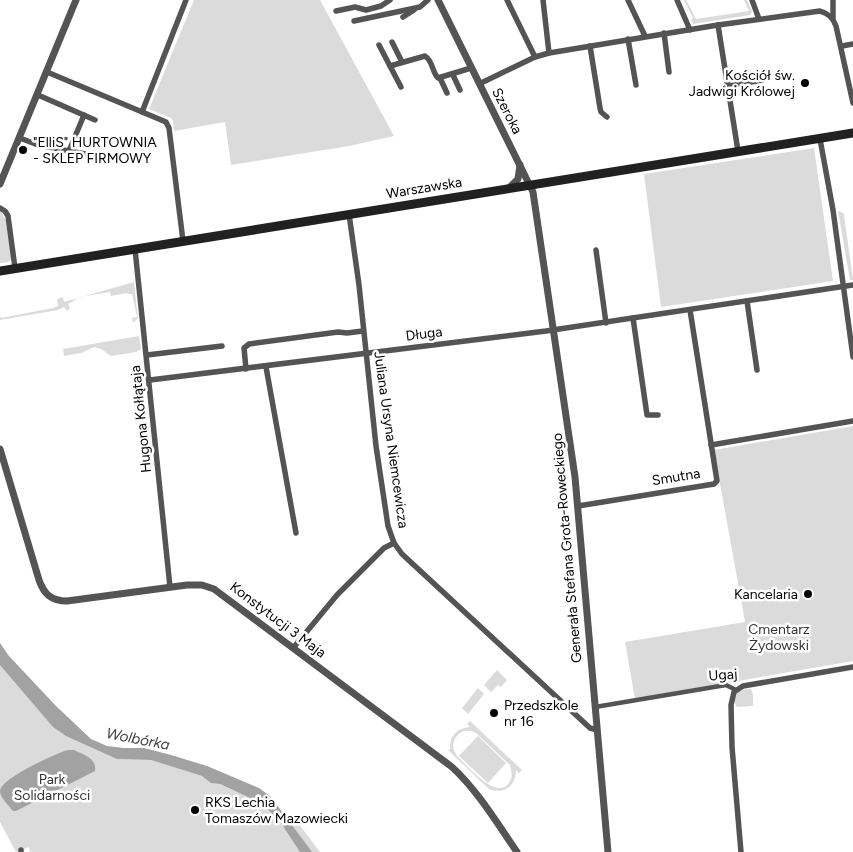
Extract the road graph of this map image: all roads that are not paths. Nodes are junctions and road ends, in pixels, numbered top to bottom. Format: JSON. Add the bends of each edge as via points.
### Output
{"nodes":[{"id":1,"x":76,"y":0,"type":"edge"},
{"id":2,"x":186,"y":0,"type":"edge"},
{"id":3,"x":390,"y":0,"type":"edge"},
{"id":4,"x":428,"y":0,"type":"edge"},
{"id":5,"x":438,"y":0,"type":"edge"},
{"id":6,"x":507,"y":0,"type":"edge"},
{"id":7,"x":544,"y":0,"type":"edge"},
{"id":8,"x":628,"y":0,"type":"edge"},
{"id":9,"x":677,"y":0,"type":"edge"},
{"id":10,"x":752,"y":0,"type":"edge"},
{"id":11,"x":833,"y":0,"type":"edge"},
{"id":12,"x":420,"y":7,"type":"junction"},
{"id":13,"x":336,"y":11,"type":"dead end"},
{"id":14,"x":820,"y":11,"type":"junction"},
{"id":15,"x":403,"y":17,"type":"dead end"},
{"id":16,"x":833,"y":18,"type":"junction"},
{"id":17,"x":759,"y":19,"type":"junction"},
{"id":18,"x":354,"y":21,"type":"dead end"},
{"id":19,"x":718,"y":25,"type":"junction"},
{"id":20,"x":690,"y":30,"type":"junction"},
{"id":21,"x":664,"y":33,"type":"junction"},
{"id":22,"x":645,"y":36,"type":"junction"},
{"id":23,"x":628,"y":39,"type":"junction"},
{"id":24,"x":392,"y":42,"type":"dead end"},
{"id":25,"x":853,"y":44,"type":"edge"},
{"id":26,"x":379,"y":45,"type":"dead end"},
{"id":27,"x":590,"y":46,"type":"junction"},
{"id":28,"x":842,"y":46,"type":"junction"},
{"id":29,"x":549,"y":53,"type":"junction"},
{"id":30,"x":535,"y":57,"type":"junction"},
{"id":31,"x":402,"y":62,"type":"junction"},
{"id":32,"x":390,"y":66,"type":"junction"},
{"id":33,"x":472,"y":68,"type":"junction"},
{"id":34,"x":48,"y":72,"type":"junction"},
{"id":35,"x":670,"y":72,"type":"dead end"},
{"id":36,"x":453,"y":75,"type":"junction"},
{"id":37,"x":440,"y":78,"type":"junction"},
{"id":38,"x":763,"y":80,"type":"dead end"},
{"id":39,"x":851,"y":82,"type":"edge"},
{"id":40,"x":479,"y":84,"type":"junction"},
{"id":41,"x":636,"y":85,"type":"dead end"},
{"id":42,"x":728,"y":86,"type":"junction"},
{"id":43,"x":401,"y":87,"type":"dead end"},
{"id":44,"x":460,"y":90,"type":"dead end"},
{"id":45,"x":447,"y":93,"type":"dead end"},
{"id":46,"x":38,"y":95,"type":"junction"},
{"id":47,"x":853,"y":103,"type":"edge"},
{"id":48,"x":142,"y":112,"type":"junction"},
{"id":49,"x":84,"y":115,"type":"junction"},
{"id":50,"x":607,"y":117,"type":"dead end"},
{"id":51,"x":95,"y":120,"type":"dead end"},
{"id":52,"x":853,"y":133,"type":"edge"},
{"id":53,"x":20,"y":138,"type":"junction"},
{"id":54,"x":820,"y":138,"type":"junction"},
{"id":55,"x":69,"y":151,"type":"junction"},
{"id":56,"x":738,"y":151,"type":"junction"},
{"id":57,"x":91,"y":155,"type":"dead end"},
{"id":58,"x":520,"y":165,"type":"junction"},
{"id":59,"x":0,"y":184,"type":"edge"},
{"id":60,"x":530,"y":185,"type":"junction"},
{"id":61,"x":508,"y":188,"type":"junction"},
{"id":62,"x":0,"y":208,"type":"edge"},
{"id":63,"x":349,"y":214,"type":"junction"},
{"id":64,"x":183,"y":241,"type":"junction"},
{"id":65,"x":135,"y":249,"type":"junction"},
{"id":66,"x":596,"y":250,"type":"dead end"},
{"id":67,"x":15,"y":268,"type":"junction"},
{"id":68,"x":0,"y":271,"type":"edge"},
{"id":69,"x":853,"y":285,"type":"edge"},
{"id":70,"x":843,"y":286,"type":"junction"},
{"id":71,"x":747,"y":301,"type":"junction"},
{"id":72,"x":690,"y":310,"type":"junction"},
{"id":73,"x":633,"y":318,"type":"junction"},
{"id":74,"x":606,"y":323,"type":"junction"},
{"id":75,"x":554,"y":330,"type":"junction"},
{"id":76,"x":363,"y":331,"type":"junction"},
{"id":77,"x":222,"y":346,"type":"dead end"},
{"id":78,"x":366,"y":354,"type":"junction"},
{"id":79,"x":147,"y":355,"type":"junction"},
{"id":80,"x":853,"y":357,"type":"edge"},
{"id":81,"x":266,"y":367,"type":"junction"},
{"id":82,"x":246,"y":369,"type":"junction"},
{"id":83,"x":757,"y":370,"type":"dead end"},
{"id":84,"x":150,"y":380,"type":"junction"},
{"id":85,"x":658,"y":415,"type":"dead end"},
{"id":86,"x":853,"y":421,"type":"edge"},
{"id":87,"x":711,"y":445,"type":"junction"},
{"id":88,"x":0,"y":449,"type":"edge"},
{"id":89,"x":578,"y":506,"type":"junction"},
{"id":90,"x":296,"y":533,"type":"dead end"},
{"id":91,"x":394,"y":543,"type":"junction"},
{"id":92,"x":170,"y":587,"type":"junction"},
{"id":93,"x":294,"y":648,"type":"junction"},
{"id":94,"x":853,"y":667,"type":"edge"},
{"id":95,"x":736,"y":690,"type":"junction"},
{"id":96,"x":595,"y":706,"type":"junction"},
{"id":97,"x":597,"y":730,"type":"junction"},
{"id":98,"x":517,"y":852,"type":"edge"},
{"id":99,"x":608,"y":852,"type":"edge"},
{"id":100,"x":741,"y":852,"type":"edge"}],
"edges":[{"from":1,"to":34,"type":"street"},
{"from":2,"to":48,"type":"street"},
{"from":3,"to":13,"type":"street","via":[[366,10],[355,7]]},
{"from":4,"to":12,"type":"street"},
{"from":5,"to":33,"type":"street","name":"Szeroka"},
{"from":6,"to":30,"type":"street"},
{"from":7,"to":29,"type":"street"},
{"from":8,"to":22,"type":"street"},
{"from":9,"to":20,"type":"street"},
{"from":10,"to":17,"type":"street"},
{"from":11,"to":14,"type":"street"},
{"from":11,"to":16,"type":"street"},
{"from":12,"to":15,"type":"street"},
{"from":12,"to":18,"type":"street"},
{"from":14,"to":16,"type":"street"},
{"from":14,"to":17,"type":"street"},
{"from":16,"to":28,"type":"street"},
{"from":17,"to":19,"type":"street"},
{"from":19,"to":20,"type":"street"},
{"from":19,"to":42,"type":"street"},
{"from":20,"to":21,"type":"street"},
{"from":21,"to":22,"type":"street"},
{"from":21,"to":35,"type":"street"},
{"from":22,"to":23,"type":"street"},
{"from":23,"to":27,"type":"street"},
{"from":23,"to":41,"type":"street"},
{"from":24,"to":31,"type":"street"},
{"from":25,"to":28,"type":"street"},
{"from":26,"to":32,"type":"street"},
{"from":27,"to":29,"type":"street"},
{"from":27,"to":50,"type":"street","via":[[600,108]]},
{"from":28,"to":39,"type":"street"},
{"from":29,"to":30,"type":"street"},
{"from":30,"to":40,"type":"street"},
{"from":31,"to":32,"type":"street"},
{"from":31,"to":37,"type":"street","via":[[425,56],[436,77]]},
{"from":32,"to":43,"type":"street"},
{"from":33,"to":36,"type":"street"},
{"from":33,"to":40,"type":"street","name":"Szeroka"},
{"from":34,"to":46,"type":"street"},
{"from":34,"to":48,"type":"street"},
{"from":36,"to":37,"type":"street"},
{"from":36,"to":44,"type":"street"},
{"from":37,"to":45,"type":"street"},
{"from":38,"to":42,"type":"street"},
{"from":39,"to":47,"type":"street"},
{"from":40,"to":58,"type":"street","name":"Szeroka"},
{"from":42,"to":56,"type":"street"},
{"from":46,"to":49,"type":"street"},
{"from":46,"to":53,"type":"street"},
{"from":48,"to":64,"type":"street","via":[[168,126]]},
{"from":49,"to":51,"type":"street"},
{"from":49,"to":55,"type":"street"},
{"from":52,"to":54,"type":"main road","name":"Warszawska"},
{"from":53,"to":55,"type":"street","via":[[38,146]]},
{"from":53,"to":59,"type":"street"},
{"from":54,"to":56,"type":"main road","name":"Warszawska"},
{"from":54,"to":70,"type":"street"},
{"from":55,"to":57,"type":"street"},
{"from":56,"to":60,"type":"main road","name":"Warszawska"},
{"from":58,"to":60,"type":"street","name":"Szeroka"},
{"from":58,"to":61,"type":"street","via":[[518,179]]},
{"from":60,"to":61,"type":"main road","name":"Warszawska"},
{"from":60,"to":75,"type":"street","name":"Generała Stefana Grota-Roweckiego"},
{"from":61,"to":63,"type":"main road","name":"Warszawska"},
{"from":62,"to":67,"type":"street","via":[[8,216]]},
{"from":63,"to":64,"type":"main road","name":"Warszawska"},
{"from":63,"to":76,"type":"street","name":"Juliana Ursyna Niemcewicza"},
{"from":64,"to":65,"type":"main road","name":"Warszawska"},
{"from":65,"to":67,"type":"main road","name":"Warszawska"},
{"from":65,"to":79,"type":"street","name":"Hugona Kołłątaja"},
{"from":66,"to":74,"type":"street"},
{"from":67,"to":68,"type":"main road","name":"Warszawska"},
{"from":69,"to":70,"type":"street","name":"Długa"},
{"from":70,"to":71,"type":"street","name":"Długa"},
{"from":70,"to":80,"type":"street"},
{"from":71,"to":72,"type":"street","name":"Długa"},
{"from":71,"to":83,"type":"street"},
{"from":72,"to":73,"type":"street","name":"Długa"},
{"from":72,"to":87,"type":"street"},
{"from":73,"to":74,"type":"street","name":"Długa"},
{"from":73,"to":85,"type":"street","via":[[647,415]]},
{"from":74,"to":75,"type":"street","name":"Długa"},
{"from":75,"to":78,"type":"street","name":"Długa"},
{"from":75,"to":89,"type":"street","name":"Generała Stefana Grota-Roweckiego"},
{"from":76,"to":78,"type":"street","name":"Juliana Ursyna Niemcewicza"},
{"from":76,"to":82,"type":"street","via":[[249,344],[244,348]]},
{"from":77,"to":79,"type":"street"},
{"from":78,"to":81,"type":"street","name":"Długa"},
{"from":78,"to":91,"type":"street","name":"Juliana Ursyna Niemcewicza","via":[[388,526]]},
{"from":79,"to":84,"type":"street","name":"Hugona Kołłątaja"},
{"from":81,"to":82,"type":"street","name":"Długa"},
{"from":81,"to":90,"type":"street"},
{"from":82,"to":84,"type":"street","name":"Długa"},
{"from":84,"to":92,"type":"street","name":"Hugona Kołłątaja"},
{"from":86,"to":87,"type":"street"},
{"from":87,"to":89,"type":"street","name":"Smutna","via":[[717,478],[714,484]]},
{"from":88,"to":92,"type":"street","name":"Konstytucji 3 Maja","via":[[39,580],[48,596],[67,601]]},
{"from":89,"to":96,"type":"street","name":"Generała Stefana Grota-Roweckiego"},
{"from":91,"to":93,"type":"street","via":[[384,548],[337,595]]},
{"from":91,"to":97,"type":"street","name":"Juliana Ursyna Niemcewicza","via":[[402,554],[590,728]]},
{"from":92,"to":93,"type":"street","name":"Konstytucji 3 Maja","via":[[195,584],[214,588]]},
{"from":93,"to":98,"type":"street","name":"Konstytucji 3 Maja","via":[[452,767]]},
{"from":94,"to":95,"type":"street","name":"Ugaj","via":[[743,686]]},
{"from":95,"to":96,"type":"street","name":"Ugaj","via":[[726,685]]},
{"from":95,"to":100,"type":"street","via":[[731,699],[732,747]]},
{"from":96,"to":97,"type":"street","name":"Generała Stefana Grota-Roweckiego"},
{"from":97,"to":99,"type":"street","name":"Generała Stefana Grota-Roweckiego"}]}
